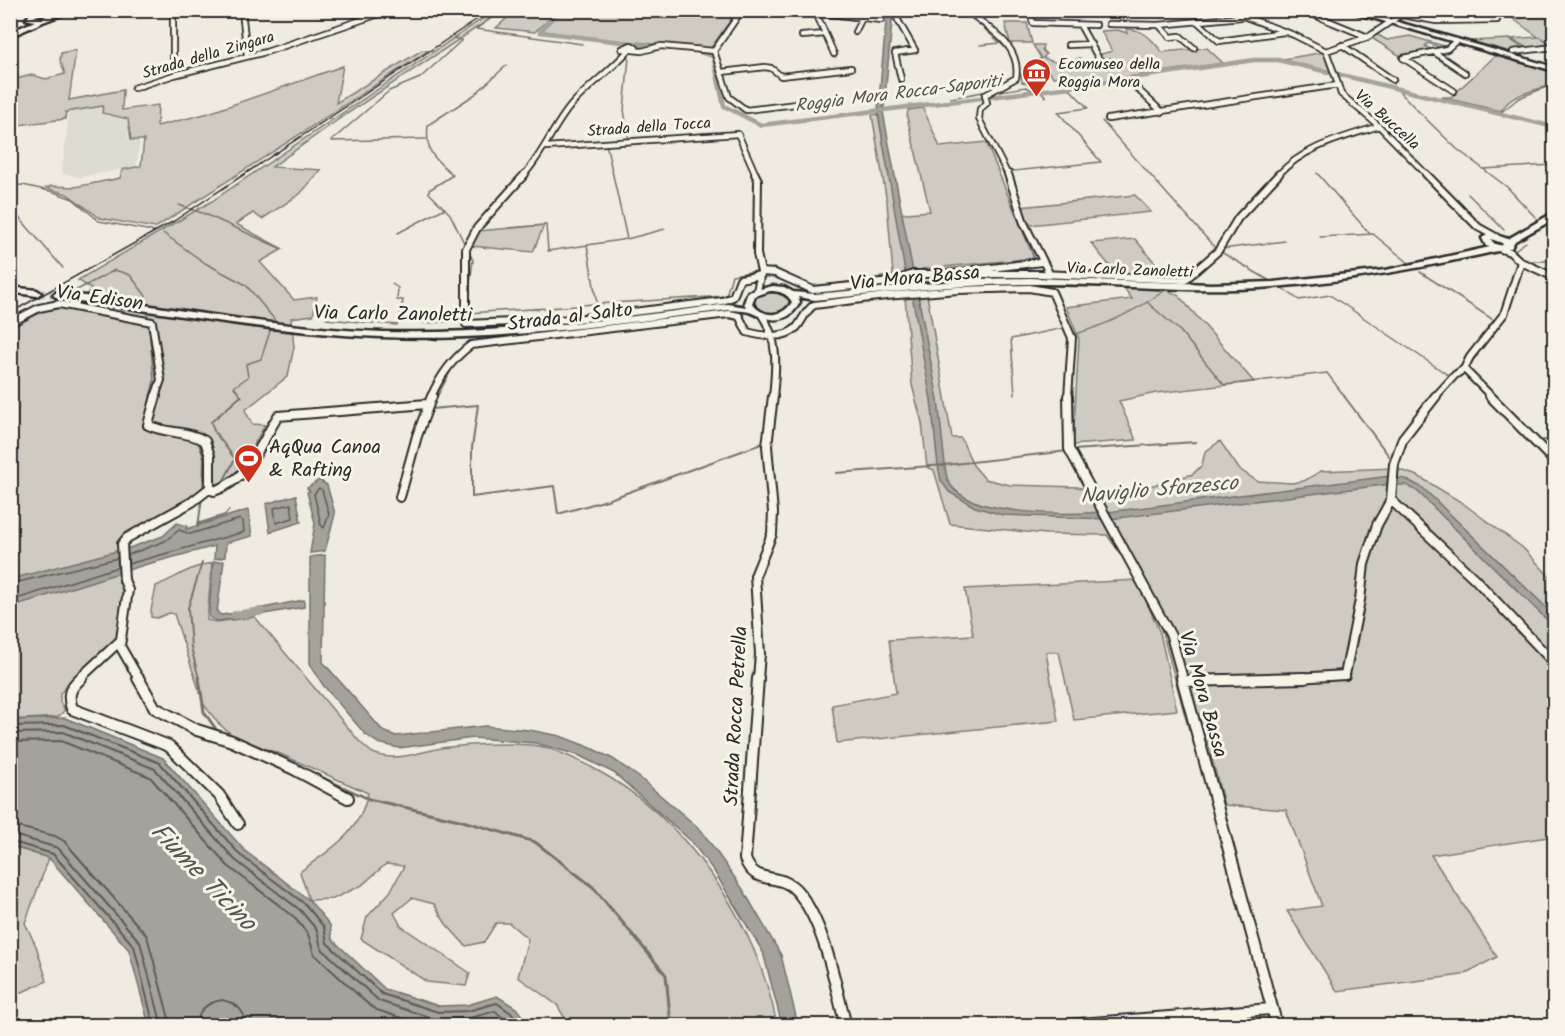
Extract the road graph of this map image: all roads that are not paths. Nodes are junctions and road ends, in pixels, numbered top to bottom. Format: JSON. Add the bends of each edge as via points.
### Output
{"nodes":[{"id":1,"x":66,"y":10,"type":"edge"},
{"id":2,"x":72,"y":10,"type":"edge"},
{"id":3,"x":187,"y":10,"type":"edge"},
{"id":4,"x":242,"y":10,"type":"edge"},
{"id":5,"x":312,"y":10,"type":"edge"},
{"id":6,"x":391,"y":10,"type":"edge"},
{"id":7,"x":742,"y":10,"type":"edge"},
{"id":8,"x":966,"y":10,"type":"edge"},
{"id":9,"x":1029,"y":10,"type":"edge"},
{"id":10,"x":1227,"y":10,"type":"edge"},
{"id":11,"x":1348,"y":10,"type":"edge"},
{"id":12,"x":1408,"y":10,"type":"edge"},
{"id":13,"x":173,"y":11,"type":"edge"},
{"id":14,"x":797,"y":11,"type":"edge"},
{"id":15,"x":39,"y":12,"type":"edge"},
{"id":16,"x":816,"y":13,"type":"junction"},
{"id":17,"x":895,"y":13,"type":"edge"},
{"id":18,"x":1312,"y":14,"type":"dead end"},
{"id":19,"x":49,"y":15,"type":"edge"},
{"id":20,"x":377,"y":15,"type":"junction"},
{"id":21,"x":1402,"y":15,"type":"junction"},
{"id":22,"x":862,"y":18,"type":"junction"},
{"id":23,"x":1241,"y":18,"type":"junction"},
{"id":24,"x":29,"y":19,"type":"junction"},
{"id":25,"x":881,"y":20,"type":"dead end"},
{"id":26,"x":1497,"y":20,"type":"dead end"},
{"id":27,"x":1391,"y":22,"type":"junction"},
{"id":28,"x":1199,"y":23,"type":"junction"},
{"id":29,"x":1109,"y":24,"type":"dead end"},
{"id":30,"x":1080,"y":25,"type":"junction"},
{"id":31,"x":1096,"y":25,"type":"dead end"},
{"id":32,"x":1159,"y":26,"type":"junction"},
{"id":33,"x":855,"y":32,"type":"dead end"},
{"id":34,"x":1285,"y":32,"type":"junction"},
{"id":35,"x":825,"y":34,"type":"junction"},
{"id":36,"x":802,"y":36,"type":"dead end"},
{"id":37,"x":1368,"y":37,"type":"junction"},
{"id":38,"x":1456,"y":41,"type":"junction"},
{"id":39,"x":1091,"y":44,"type":"junction"},
{"id":40,"x":1068,"y":45,"type":"dead end"},
{"id":41,"x":1342,"y":45,"type":"junction"},
{"id":42,"x":1554,"y":47,"type":"edge"},
{"id":43,"x":1194,"y":48,"type":"dead end"},
{"id":44,"x":714,"y":51,"type":"junction"},
{"id":45,"x":1326,"y":51,"type":"junction"},
{"id":46,"x":1434,"y":52,"type":"junction"},
{"id":47,"x":1513,"y":52,"type":"dead end"},
{"id":48,"x":834,"y":54,"type":"dead end"},
{"id":49,"x":247,"y":56,"type":"junction"},
{"id":50,"x":173,"y":58,"type":"dead end"},
{"id":51,"x":1100,"y":61,"type":"dead end"},
{"id":52,"x":851,"y":68,"type":"dead end"},
{"id":53,"x":1554,"y":69,"type":"edge"},
{"id":54,"x":722,"y":72,"type":"junction"},
{"id":55,"x":1465,"y":72,"type":"dead end"},
{"id":56,"x":901,"y":79,"type":"dead end"},
{"id":57,"x":1393,"y":80,"type":"dead end"},
{"id":58,"x":1130,"y":82,"type":"dead end"},
{"id":59,"x":1338,"y":85,"type":"junction"},
{"id":60,"x":134,"y":88,"type":"dead end"},
{"id":61,"x":1454,"y":91,"type":"dead end"},
{"id":62,"x":837,"y":99,"type":"dead end"},
{"id":63,"x":1162,"y":112,"type":"junction"},
{"id":64,"x":1108,"y":120,"type":"dead end"},
{"id":65,"x":1379,"y":126,"type":"junction"},
{"id":66,"x":546,"y":147,"type":"junction"},
{"id":67,"x":1554,"y":216,"type":"edge"},
{"id":68,"x":1538,"y":225,"type":"junction"},
{"id":69,"x":1498,"y":237,"type":"junction"},
{"id":70,"x":1486,"y":238,"type":"junction"},
{"id":71,"x":1509,"y":247,"type":"junction"},
{"id":72,"x":1498,"y":248,"type":"junction"},
{"id":73,"x":1443,"y":260,"type":"junction"},
{"id":74,"x":1042,"y":262,"type":"junction"},
{"id":75,"x":1521,"y":262,"type":"junction"},
{"id":76,"x":761,"y":273,"type":"junction"},
{"id":77,"x":936,"y":274,"type":"junction"},
{"id":78,"x":1050,"y":275,"type":"junction"},
{"id":79,"x":1554,"y":277,"type":"edge"},
{"id":80,"x":776,"y":288,"type":"junction"},
{"id":81,"x":10,"y":289,"type":"edge"},
{"id":82,"x":922,"y":289,"type":"junction"},
{"id":83,"x":905,"y":290,"type":"junction"},
{"id":84,"x":757,"y":291,"type":"junction"},
{"id":85,"x":38,"y":293,"type":"tunnel mouth"},
{"id":86,"x":792,"y":294,"type":"junction"},
{"id":87,"x":57,"y":296,"type":"tunnel mouth"},
{"id":88,"x":815,"y":297,"type":"junction"},
{"id":89,"x":748,"y":299,"type":"junction"},
{"id":90,"x":795,"y":306,"type":"junction"},
{"id":91,"x":728,"y":307,"type":"junction"},
{"id":92,"x":752,"y":310,"type":"junction"},
{"id":93,"x":762,"y":315,"type":"junction"},
{"id":94,"x":781,"y":316,"type":"junction"},
{"id":95,"x":10,"y":322,"type":"edge"},
{"id":96,"x":579,"y":325,"type":"junction"},
{"id":97,"x":772,"y":332,"type":"junction"},
{"id":98,"x":1464,"y":369,"type":"junction"},
{"id":99,"x":427,"y":404,"type":"junction"},
{"id":100,"x":1554,"y":461,"type":"edge"},
{"id":101,"x":205,"y":493,"type":"junction"},
{"id":102,"x":400,"y":497,"type":"dead end"},
{"id":103,"x":1391,"y":500,"type":"junction"},
{"id":104,"x":120,"y":641,"type":"junction"},
{"id":105,"x":1554,"y":663,"type":"edge"},
{"id":106,"x":1183,"y":681,"type":"junction"},
{"id":107,"x":348,"y":798,"type":"dead end"},
{"id":108,"x":238,"y":824,"type":"dead end"},
{"id":109,"x":1271,"y":1009,"type":"junction"},
{"id":110,"x":1067,"y":1025,"type":"edge"},
{"id":111,"x":846,"y":1026,"type":"edge"},
{"id":112,"x":1277,"y":1026,"type":"edge"}],
"edges":[{"from":1,"to":19,"type":"main road"},
{"from":2,"to":19,"type":"main road"},
{"from":3,"to":13,"type":"street"},
{"from":4,"to":49,"type":"street"},
{"from":5,"to":20,"type":"street"},
{"from":6,"to":20,"type":"street","name":"Strada della Zingara"},
{"from":7,"to":44,"type":"street"},
{"from":8,"to":74,"type":"street","via":[[1018,58],[1018,73],[1012,82],[986,98],[979,119],[1006,172]]},
{"from":9,"to":30,"type":"street","via":[[1033,23]]},
{"from":10,"to":23,"type":"street"},
{"from":11,"to":27,"type":"main road"},
{"from":12,"to":21,"type":"street"},
{"from":13,"to":50,"type":"street"},
{"from":14,"to":16,"type":"street"},
{"from":15,"to":19,"type":"main road"},
{"from":15,"to":24,"type":"main road"},
{"from":16,"to":22,"type":"street"},
{"from":16,"to":35,"type":"street"},
{"from":17,"to":56,"type":"street","via":[[915,50],[895,53]]},
{"from":18,"to":37,"type":"street"},
{"from":19,"to":24,"type":"main road"},
{"from":19,"to":24,"type":"main road","via":[[10,35]]},
{"from":20,"to":49,"type":"street","name":"Strada della Zingara"},
{"from":21,"to":26,"type":"street","via":[[1412,19]]},
{"from":21,"to":27,"type":"street"},
{"from":22,"to":25,"type":"street"},
{"from":22,"to":33,"type":"street"},
{"from":23,"to":28,"type":"street"},
{"from":23,"to":34,"type":"street"},
{"from":27,"to":37,"type":"street"},
{"from":27,"to":38,"type":"main road"},
{"from":28,"to":32,"type":"street"},
{"from":28,"to":34,"type":"street","via":[[1219,41]]},
{"from":29,"to":32,"type":"street"},
{"from":30,"to":31,"type":"street"},
{"from":30,"to":39,"type":"street"},
{"from":32,"to":43,"type":"street","via":[[1170,39],[1180,36]]},
{"from":34,"to":45,"type":"street"},
{"from":35,"to":36,"type":"street"},
{"from":35,"to":48,"type":"street"},
{"from":37,"to":41,"type":"street"},
{"from":38,"to":46,"type":"street","via":[[1447,49]]},
{"from":38,"to":53,"type":"main road"},
{"from":39,"to":40,"type":"street"},
{"from":39,"to":51,"type":"street"},
{"from":41,"to":45,"type":"street"},
{"from":41,"to":57,"type":"street"},
{"from":42,"to":47,"type":"street"},
{"from":44,"to":54,"type":"street"},
{"from":44,"to":66,"type":"street","name":"Strada della Tocca","via":[[659,47],[653,51],[635,50],[631,45],[622,48],[627,51],[573,103]]},
{"from":45,"to":59,"type":"street","name":"Via Buccella"},
{"from":46,"to":55,"type":"street"},
{"from":46,"to":61,"type":"street","via":[[1403,58]]},
{"from":49,"to":60,"type":"street","name":"Strada della Zingara"},
{"from":52,"to":54,"type":"street","via":[[781,76],[765,67]]},
{"from":54,"to":62,"type":"street","via":[[729,97],[746,110]]},
{"from":58,"to":63,"type":"street"},
{"from":59,"to":63,"type":"street"},
{"from":59,"to":65,"type":"street","name":"Via Buccella","via":[[1341,94]]},
{"from":63,"to":64,"type":"street"},
{"from":65,"to":70,"type":"street","name":"Via Buccella"},
{"from":65,"to":78,"type":"street","via":[[1313,148],[1291,162],[1238,218],[1218,251],[1185,280]]},
{"from":66,"to":76,"type":"street","name":"Strada della Tocca","via":[[738,134],[758,180],[757,254]]},
{"from":66,"to":96,"type":"street","name":"Strada al Salto","via":[[477,228],[467,248],[466,324]]},
{"from":67,"to":68,"type":"main road"},
{"from":68,"to":69,"type":"main road","name":"Via Carlo Zanoletti"},
{"from":68,"to":71,"type":"main road","via":[[1512,239]]},
{"from":69,"to":70,"type":"main road","name":"Via Carlo Zanoletti"},
{"from":69,"to":71,"type":"main road"},
{"from":70,"to":72,"type":"main road"},
{"from":70,"to":73,"type":"main road","name":"Via Carlo Zanoletti"},
{"from":71,"to":72,"type":"main road","name":"Via Carlo Zanoletti"},
{"from":71,"to":75,"type":"street"},
{"from":72,"to":73,"type":"main road","name":"Via Carlo Zanoletti"},
{"from":73,"to":82,"type":"main road","name":"Via Carlo Zanoletti","via":[[1363,276],[1274,285],[1202,287],[1030,281]]},
{"from":74,"to":77,"type":"street"},
{"from":74,"to":78,"type":"street"},
{"from":75,"to":79,"type":"street"},
{"from":75,"to":98,"type":"street","via":[[1504,314]]},
{"from":76,"to":77,"type":"street","via":[[775,273],[813,290]]},
{"from":76,"to":80,"type":"street","via":[[766,284]]},
{"from":76,"to":84,"type":"street"},
{"from":76,"to":96,"type":"street","name":"Strada al Salto","via":[[740,279],[730,300]]},
{"from":77,"to":78,"type":"street"},
{"from":80,"to":84,"type":"main road"},
{"from":80,"to":86,"type":"main road"},
{"from":81,"to":85,"type":"main road"},
{"from":82,"to":83,"type":"main road","name":"Via Carlo Zanoletti"},
{"from":82,"to":106,"type":"street","name":"Via Mora Bassa","via":[[1047,290],[1055,295],[1071,336],[1067,410],[1070,451],[1171,636]]},
{"from":83,"to":88,"type":"main road","name":"Via Carlo Zanoletti"},
{"from":83,"to":97,"type":"street","name":"Via Mora Bassa","via":[[814,304],[795,329],[789,333]]},
{"from":84,"to":89,"type":"main road"},
{"from":86,"to":88,"type":"main road","name":"Via Carlo Zanoletti"},
{"from":86,"to":90,"type":"main road"},
{"from":87,"to":96,"type":"main road","name":"Via Carlo Zanoletti","via":[[331,332],[428,335]]},
{"from":88,"to":90,"type":"main road","name":"Via Carlo Zanoletti"},
{"from":89,"to":91,"type":"main road","name":"Via Carlo Zanoletti"},
{"from":89,"to":92,"type":"main road"},
{"from":90,"to":94,"type":"main road"},
{"from":91,"to":92,"type":"main road","name":"Via Carlo Zanoletti"},
{"from":91,"to":96,"type":"main road","name":"Via Carlo Zanoletti"},
{"from":92,"to":93,"type":"main road"},
{"from":93,"to":94,"type":"main road"},
{"from":93,"to":97,"type":"street"},
{"from":94,"to":97,"type":"street"},
{"from":95,"to":101,"type":"street","name":"Via Edison","via":[[54,304],[154,323],[161,380],[148,425],[202,438],[208,445]]},
{"from":96,"to":97,"type":"street","name":"Strada al Salto","via":[[729,314],[739,316],[747,333]]},
{"from":96,"to":99,"type":"street","name":"Strada al Salto","via":[[467,346],[457,355]]},
{"from":97,"to":111,"type":"street","name":"Strada Rocca Petrella","via":[[776,368],[767,448],[773,524],[769,546],[757,564],[755,576],[760,654],[745,859],[753,874],[787,881],[801,897],[815,923]]},
{"from":98,"to":100,"type":"street"},
{"from":98,"to":103,"type":"street","via":[[1439,392],[1403,438],[1394,464]]},
{"from":99,"to":101,"type":"street","via":[[278,416],[251,467],[233,485]]},
{"from":99,"to":102,"type":"street","name":"Strada al Salto"},
{"from":101,"to":104,"type":"street","via":[[122,544],[128,590]]},
{"from":103,"to":105,"type":"street","via":[[1474,575]]},
{"from":103,"to":106,"type":"street","via":[[1377,525],[1364,564],[1345,675]]},
{"from":104,"to":107,"type":"street","via":[[130,666],[159,711],[294,768]]},
{"from":104,"to":108,"type":"street","via":[[71,687],[68,698],[72,709],[168,746],[219,795]]},
{"from":106,"to":109,"type":"street","name":"Via Mora Bassa"},
{"from":109,"to":110,"type":"street"},
{"from":109,"to":112,"type":"street","name":"Via Mora Bassa"}]}
